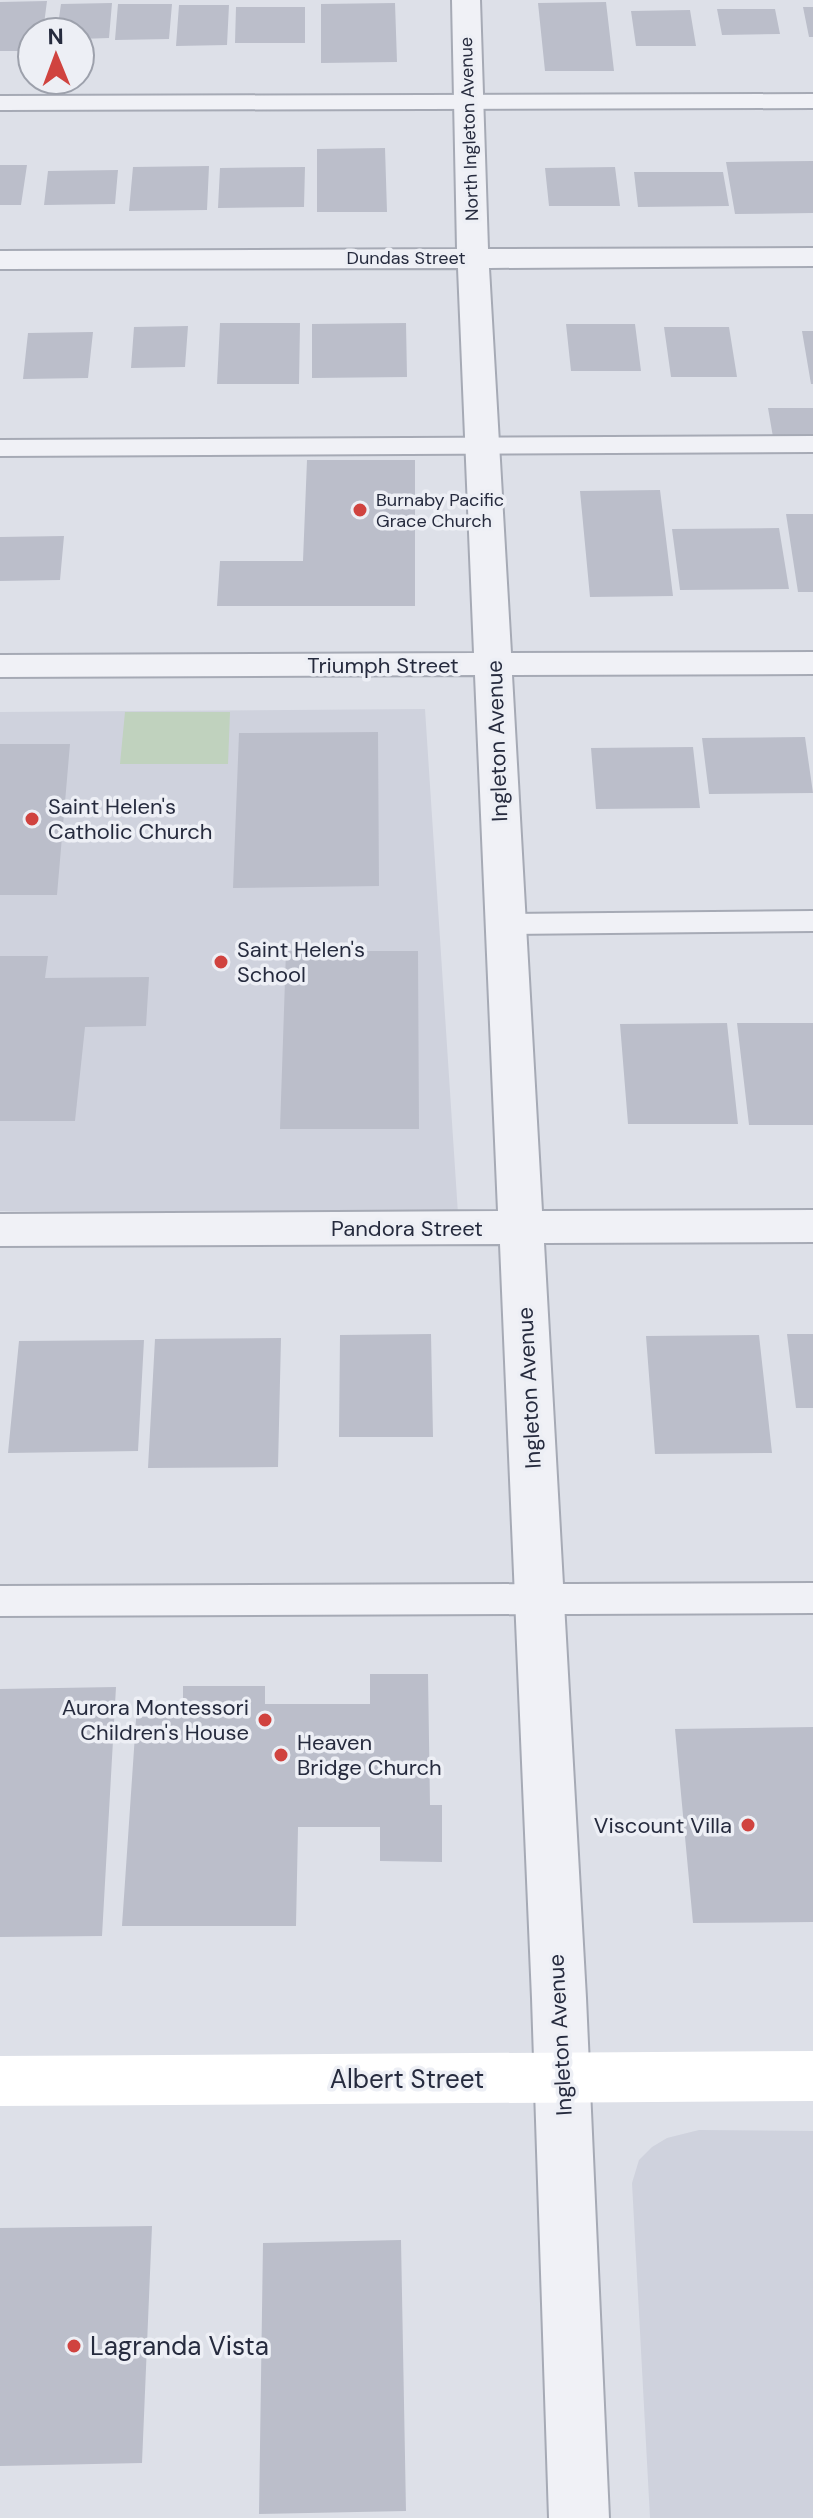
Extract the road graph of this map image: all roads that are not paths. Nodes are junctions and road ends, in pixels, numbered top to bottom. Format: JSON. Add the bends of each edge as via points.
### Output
{"nodes":[{"id":1,"x":466,"y":0,"type":"edge"},
{"id":2,"x":813,"y":101,"type":"edge"},
{"id":3,"x":467,"y":102,"type":"junction"},
{"id":4,"x":0,"y":103,"type":"edge"},
{"id":5,"x":813,"y":257,"type":"edge"},
{"id":6,"x":473,"y":258,"type":"junction"},
{"id":7,"x":0,"y":260,"type":"edge"},
{"id":8,"x":813,"y":444,"type":"edge"},
{"id":9,"x":483,"y":447,"type":"junction"},
{"id":10,"x":0,"y":448,"type":"edge"},
{"id":11,"x":813,"y":663,"type":"edge"},
{"id":12,"x":494,"y":664,"type":"junction"},
{"id":13,"x":0,"y":666,"type":"edge"},
{"id":14,"x":813,"y":921,"type":"edge"},
{"id":15,"x":504,"y":924,"type":"junction"},
{"id":16,"x":813,"y":1226,"type":"edge"},
{"id":17,"x":522,"y":1227,"type":"junction"},
{"id":18,"x":0,"y":1230,"type":"edge"},
{"id":19,"x":539,"y":1598,"type":"junction"},
{"id":20,"x":813,"y":1598,"type":"edge"},
{"id":21,"x":0,"y":1601,"type":"edge"},
{"id":22,"x":813,"y":2076,"type":"edge"},
{"id":23,"x":563,"y":2078,"type":"junction"},
{"id":24,"x":0,"y":2081,"type":"edge"},
{"id":25,"x":579,"y":2518,"type":"edge"}],
"edges":[{"from":1,"to":3,"type":"street","name":"North Ingleton Avenue"},
{"from":2,"to":3,"type":"lane"},
{"from":3,"to":4,"type":"lane"},
{"from":3,"to":6,"type":"street","name":"North Ingleton Avenue"},
{"from":5,"to":6,"type":"street","name":"Dundas Street"},
{"from":6,"to":7,"type":"street","name":"Dundas Street"},
{"from":6,"to":9,"type":"street","name":"Ingleton Avenue"},
{"from":8,"to":9,"type":"lane"},
{"from":9,"to":10,"type":"lane"},
{"from":9,"to":12,"type":"street","name":"Ingleton Avenue"},
{"from":11,"to":12,"type":"street","name":"Triumph Street"},
{"from":12,"to":13,"type":"street","name":"Triumph Street"},
{"from":12,"to":15,"type":"street","name":"Ingleton Avenue"},
{"from":14,"to":15,"type":"lane"},
{"from":15,"to":17,"type":"street","name":"Ingleton Avenue"},
{"from":16,"to":17,"type":"street","name":"Pandora Street"},
{"from":17,"to":18,"type":"street","name":"Pandora Street"},
{"from":17,"to":19,"type":"street","name":"Ingleton Avenue"},
{"from":19,"to":20,"type":"lane"},
{"from":19,"to":21,"type":"lane"},
{"from":19,"to":23,"type":"street","name":"Ingleton Avenue"},
{"from":22,"to":23,"type":"street","name":"Albert Street"},
{"from":23,"to":24,"type":"street","name":"Albert Street"},
{"from":23,"to":25,"type":"street","name":"Ingleton Avenue"}]}
